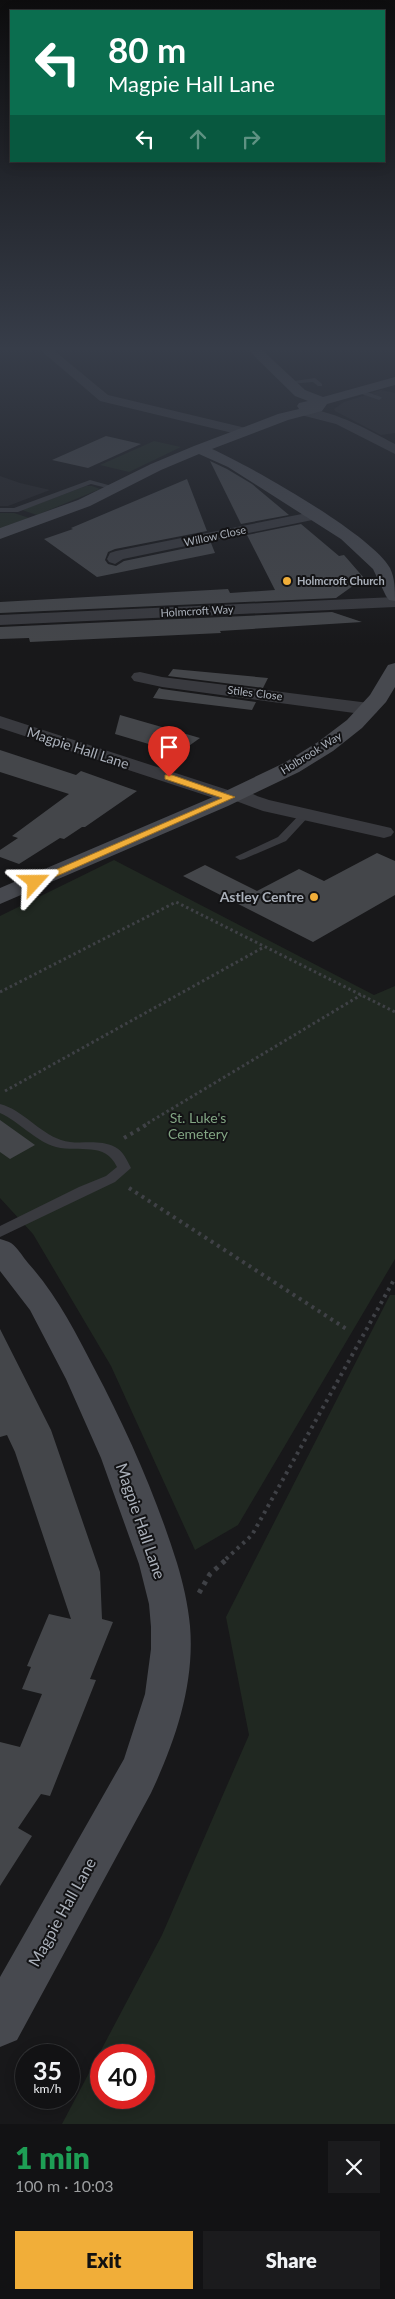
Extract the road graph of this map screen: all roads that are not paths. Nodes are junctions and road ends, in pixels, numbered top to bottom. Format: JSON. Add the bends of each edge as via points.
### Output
{"nodes":[{"id":1,"x":204,"y":447,"type":"edge"},
{"id":2,"x":199,"y":449,"type":"junction"},
{"id":3,"x":115,"y":488,"type":"junction"},
{"id":4,"x":0,"y":510,"type":"edge"},
{"id":5,"x":15,"y":510,"type":"junction"},
{"id":6,"x":317,"y":515,"type":"junction"},
{"id":7,"x":41,"y":520,"type":"junction"},
{"id":8,"x":0,"y":534,"type":"edge"},
{"id":9,"x":115,"y":559,"type":"dead end"},
{"id":10,"x":395,"y":596,"type":"edge"},
{"id":11,"x":395,"y":602,"type":"edge"},
{"id":12,"x":0,"y":620,"type":"edge"},
{"id":13,"x":395,"y":668,"type":"edge"},
{"id":14,"x":140,"y":677,"type":"dead end"},
{"id":15,"x":369,"y":709,"type":"junction"},
{"id":16,"x":3,"y":726,"type":"edge"},
{"id":17,"x":235,"y":795,"type":"junction"},
{"id":18,"x":306,"y":814,"type":"junction"},
{"id":19,"x":384,"y":832,"type":"dead end"},
{"id":20,"x":240,"y":857,"type":"dead end"},
{"id":21,"x":0,"y":898,"type":"edge"},
{"id":22,"x":0,"y":1108,"type":"edge"},
{"id":23,"x":0,"y":1232,"type":"edge"},
{"id":24,"x":0,"y":1250,"type":"edge"},
{"id":25,"x":0,"y":2023,"type":"edge"}],
"edges":[{"from":1,"to":2,"type":"street"},
{"from":2,"to":3,"type":"street"},
{"from":2,"to":6,"type":"street","via":[[233,464]]},
{"from":3,"to":5,"type":"lane","via":[[90,482]]},
{"from":3,"to":7,"type":"street"},
{"from":4,"to":5,"type":"lane"},
{"from":5,"to":7,"type":"lane"},
{"from":6,"to":9,"type":"street","name":"Willow Close","via":[[116,556]]},
{"from":6,"to":10,"type":"street","via":[[347,535],[370,556],[380,567]]},
{"from":7,"to":8,"type":"street"},
{"from":11,"to":12,"type":"street","name":"Holmcroft Way"},
{"from":13,"to":15,"type":"street","name":"Holbrook Way","via":[[388,684]]},
{"from":14,"to":15,"type":"street","name":"Stiles Close"},
{"from":15,"to":17,"type":"street","name":"Holbrook Way","via":[[333,742]]},
{"from":16,"to":17,"type":"street","name":"Magpie Hall Lane"},
{"from":17,"to":18,"type":"street","name":"Magpie Hall Lane"},
{"from":17,"to":21,"type":"street"},
{"from":18,"to":19,"type":"street","name":"Magpie Hall Lane"},
{"from":18,"to":20,"type":"lane","via":[[282,839]]},
{"from":22,"to":23,"type":"lane","via":[[56,1142],[70,1146],[102,1146],[114,1151],[124,1168],[113,1178]]},
{"from":24,"to":25,"type":"street","name":"Magpie Hall Lane","via":[[40,1300],[107,1427],[154,1548],[168,1604],[170,1649],[167,1682],[150,1748],[136,1780]]}]}
